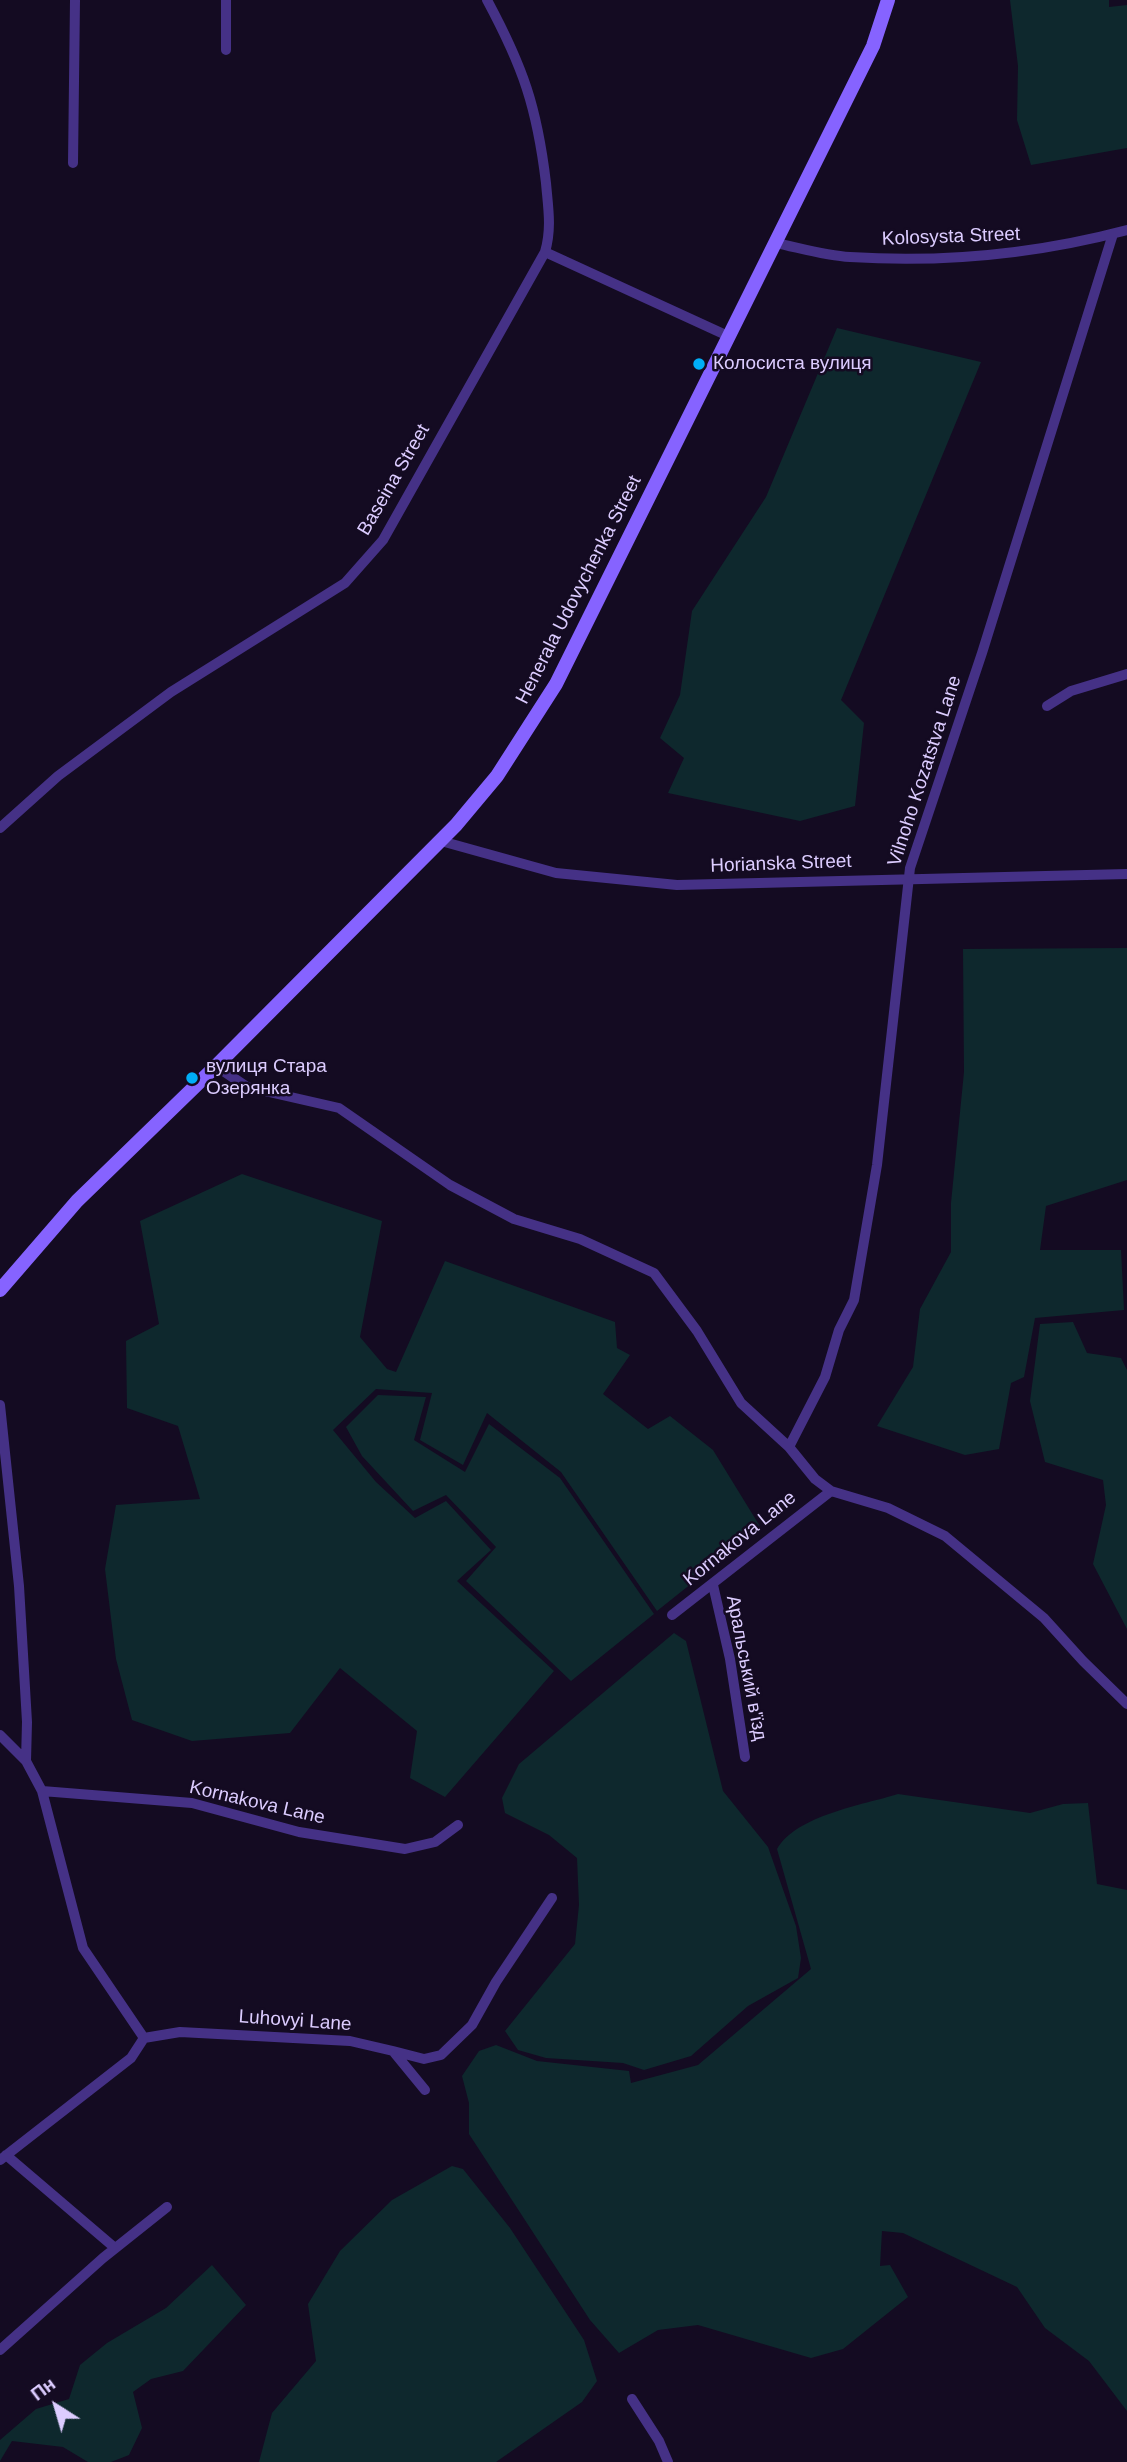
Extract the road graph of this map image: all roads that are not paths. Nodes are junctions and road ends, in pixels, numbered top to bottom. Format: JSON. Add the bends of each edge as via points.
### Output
{"nodes":[{"id":1,"x":75,"y":0,"type":"edge"},
{"id":2,"x":226,"y":0,"type":"edge"},
{"id":3,"x":487,"y":0,"type":"edge"},
{"id":4,"x":888,"y":0,"type":"edge"},
{"id":5,"x":226,"y":50,"type":"dead end"},
{"id":6,"x":73,"y":163,"type":"dead end"},
{"id":7,"x":1127,"y":230,"type":"edge"},
{"id":8,"x":1113,"y":234,"type":"junction"},
{"id":9,"x":776,"y":243,"type":"junction"},
{"id":10,"x":545,"y":252,"type":"junction"},
{"id":11,"x":728,"y":336,"type":"junction"},
{"id":12,"x":1127,"y":674,"type":"edge"},
{"id":13,"x":1047,"y":706,"type":"dead end"},
{"id":14,"x":0,"y":828,"type":"edge"},
{"id":15,"x":440,"y":841,"type":"junction"},
{"id":16,"x":1127,"y":874,"type":"edge"},
{"id":17,"x":909,"y":877,"type":"junction"},
{"id":18,"x":216,"y":1066,"type":"junction"},
{"id":19,"x":0,"y":1290,"type":"edge"},
{"id":20,"x":0,"y":1405,"type":"edge"},
{"id":21,"x":789,"y":1447,"type":"junction"},
{"id":22,"x":831,"y":1491,"type":"junction"},
{"id":23,"x":713,"y":1586,"type":"junction"},
{"id":24,"x":672,"y":1615,"type":"dead end"},
{"id":25,"x":1127,"y":1703,"type":"edge"},
{"id":26,"x":0,"y":1735,"type":"edge"},
{"id":27,"x":745,"y":1757,"type":"dead end"},
{"id":28,"x":26,"y":1761,"type":"junction"},
{"id":29,"x":42,"y":1791,"type":"junction"},
{"id":30,"x":458,"y":1825,"type":"dead end"},
{"id":31,"x":552,"y":1898,"type":"dead end"},
{"id":32,"x":144,"y":2038,"type":"junction"},
{"id":33,"x":393,"y":2051,"type":"junction"},
{"id":34,"x":425,"y":2090,"type":"dead end"},
{"id":35,"x":3,"y":2157,"type":"edge"},
{"id":36,"x":167,"y":2207,"type":"dead end"},
{"id":37,"x":115,"y":2248,"type":"junction"},
{"id":38,"x":0,"y":2350,"type":"edge"},
{"id":39,"x":632,"y":2399,"type":"dead end"},
{"id":40,"x":668,"y":2462,"type":"edge"}],
"edges":[{"from":1,"to":6,"type":"street"},
{"from":2,"to":5,"type":"street"},
{"from":3,"to":10,"type":"street","name":"Baseina Street","via":[[527,82],[540,129],[550,234]]},
{"from":4,"to":9,"type":"main road","name":"Henerala Udovychenka Street","via":[[873,46]]},
{"from":7,"to":8,"type":"street","name":"Kolosysta Street"},
{"from":8,"to":9,"type":"street","name":"Kolosysta Street","via":[[986,257],[848,257]]},
{"from":8,"to":17,"type":"street","name":"Vilnoho Kozatstva Lane"},
{"from":9,"to":11,"type":"main road","name":"Henerala Udovychenka Street"},
{"from":10,"to":11,"type":"street"},
{"from":10,"to":14,"type":"street","name":"Baseina Street","via":[[383,540],[345,583],[171,692],[58,776]]},
{"from":11,"to":15,"type":"main road","name":"Henerala Udovychenka Street","via":[[556,684],[497,776]]},
{"from":12,"to":13,"type":"street","via":[[1071,691]]},
{"from":15,"to":17,"type":"street","name":"Horianska Street","via":[[556,873],[677,885]]},
{"from":15,"to":18,"type":"main road","name":"Henerala Udovychenka Street"},
{"from":16,"to":17,"type":"street","name":"Horianska Street"},
{"from":17,"to":21,"type":"street","name":"Vilnoho Kozatstva Lane","via":[[879,1152],[854,1300],[825,1377]]},
{"from":18,"to":19,"type":"main road","name":"Henerala Udovychenka Street","via":[[77,1200]]},
{"from":18,"to":21,"type":"street","via":[[247,1087],[339,1108],[450,1185],[514,1219],[580,1239],[654,1273],[698,1331],[741,1403]]},
{"from":20,"to":28,"type":"street","via":[[19,1586]]},
{"from":21,"to":22,"type":"street"},
{"from":22,"to":23,"type":"street","name":"Kornakova Lane"},
{"from":22,"to":25,"type":"street","via":[[888,1508],[945,1536],[1044,1618]]},
{"from":23,"to":24,"type":"street","name":"Kornakova Lane"},
{"from":23,"to":27,"type":"street","name":"Аральський в'їзд"},
{"from":26,"to":28,"type":"street"},
{"from":28,"to":29,"type":"street"},
{"from":29,"to":30,"type":"street","name":"Kornakova Lane","via":[[191,1803],[299,1832],[405,1849],[435,1842]]},
{"from":29,"to":32,"type":"street","via":[[83,1948]]},
{"from":31,"to":33,"type":"street","name":"Luhovyi Lane","via":[[472,2025],[441,2055],[424,2059]]},
{"from":32,"to":33,"type":"street","name":"Luhovyi Lane","via":[[180,2032],[350,2041]]},
{"from":32,"to":35,"type":"street","via":[[131,2058]]},
{"from":33,"to":34,"type":"street"},
{"from":35,"to":37,"type":"street"},
{"from":36,"to":37,"type":"street"},
{"from":37,"to":38,"type":"street"},
{"from":39,"to":40,"type":"street"}]}
